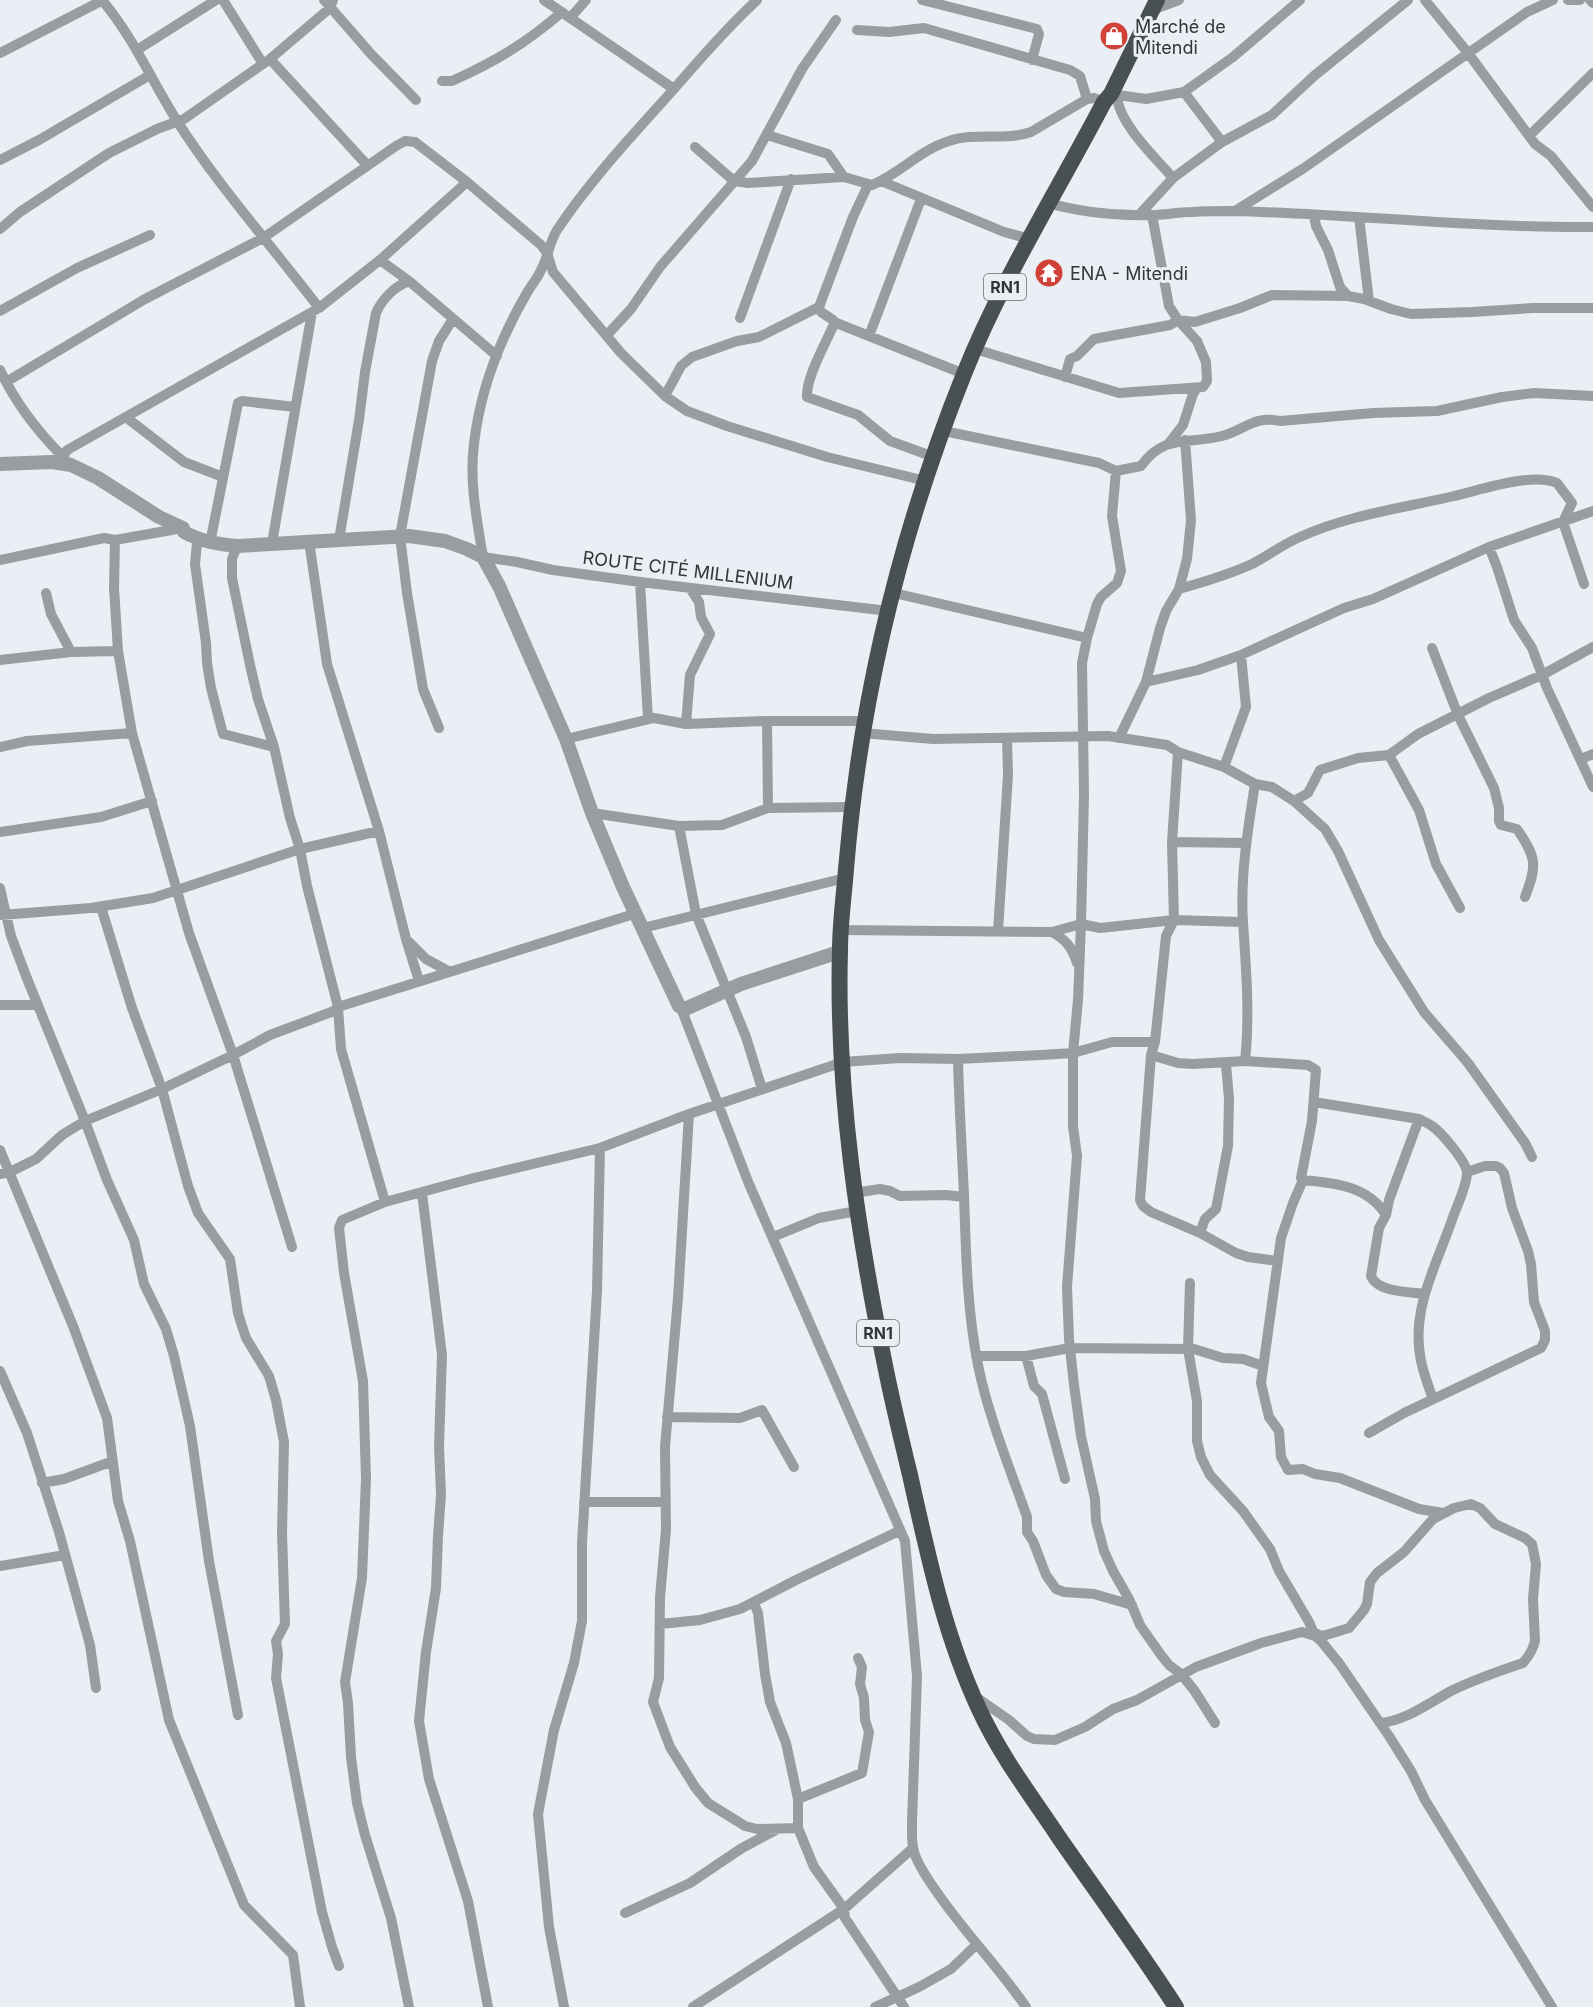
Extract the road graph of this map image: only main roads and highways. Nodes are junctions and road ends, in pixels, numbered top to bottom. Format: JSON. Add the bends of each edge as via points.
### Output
{"nodes":[{"id":1,"x":1155,"y":3,"type":"edge"},
{"id":2,"x":1176,"y":2007,"type":"edge"}],
"edges":[{"from":1,"to":2,"type":"highway","number":"RN1","via":[[975,349],[926,481],[889,611],[863,727],[839,952],[844,1099],[854,1193],[878,1333],[941,1608],[980,1713],[1021,1782]]}]}
